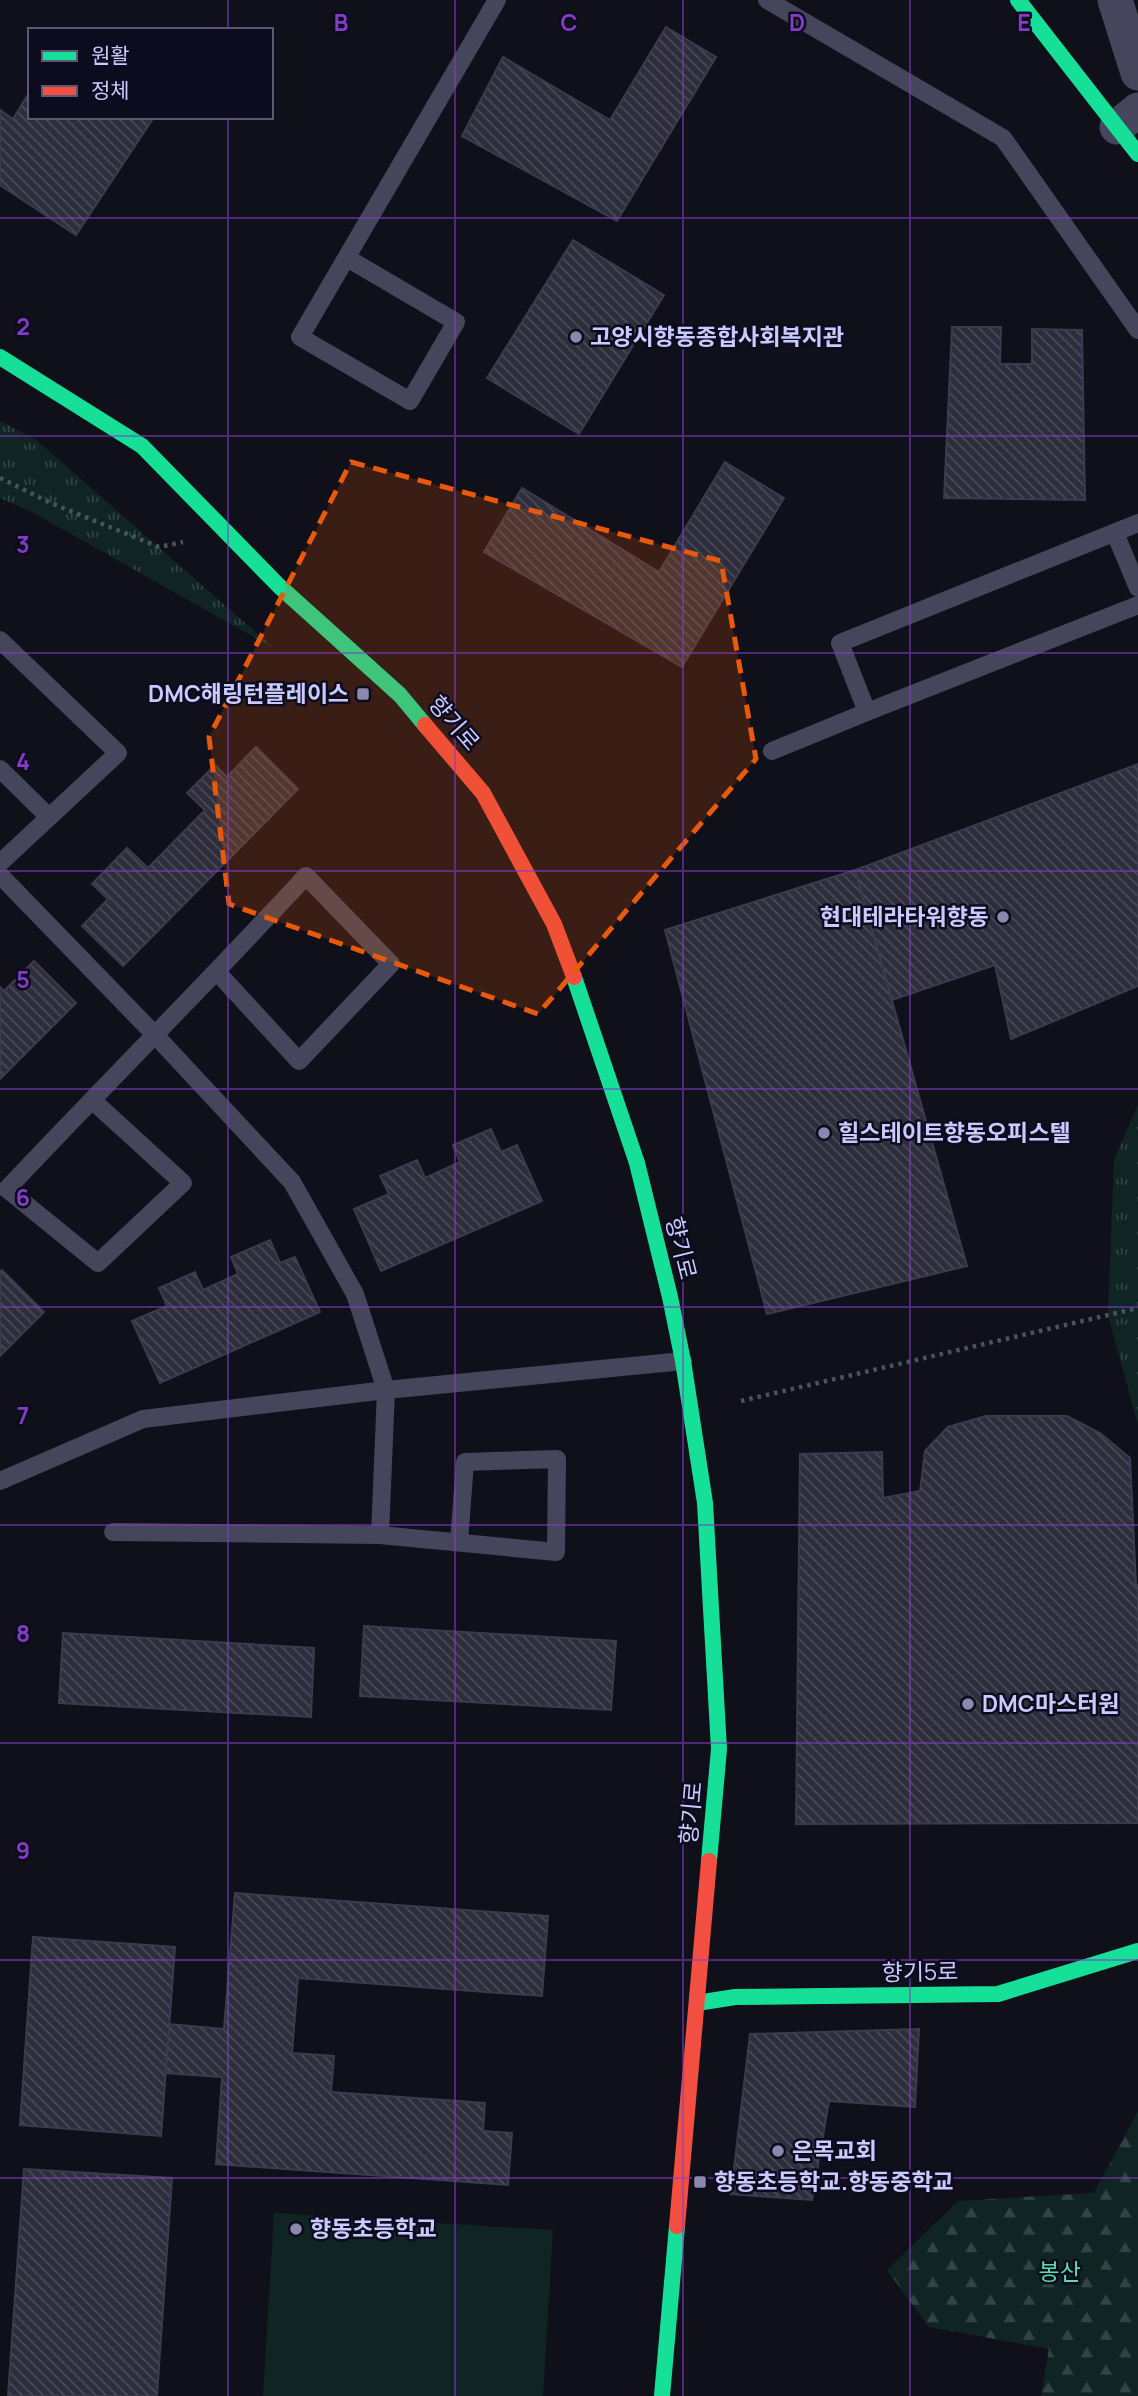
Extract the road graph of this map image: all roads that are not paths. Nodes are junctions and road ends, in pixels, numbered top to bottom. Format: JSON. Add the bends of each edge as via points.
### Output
{"nodes":[{"id":1,"x":497,"y":0,"type":"edge"},
{"id":2,"x":1018,"y":0,"type":"edge"},
{"id":3,"x":1115,"y":0,"type":"edge"},
{"id":4,"x":773,"y":2,"type":"edge"},
{"id":5,"x":1138,"y":73,"type":"edge"},
{"id":6,"x":1128,"y":118,"type":"edge"},
{"id":7,"x":1138,"y":154,"type":"edge"},
{"id":8,"x":347,"y":258,"type":"junction"},
{"id":9,"x":1138,"y":330,"type":"edge"},
{"id":10,"x":0,"y":357,"type":"edge"},
{"id":11,"x":1138,"y":523,"type":"edge"},
{"id":12,"x":1115,"y":533,"type":"junction"},
{"id":13,"x":1138,"y":588,"type":"edge"},
{"id":14,"x":1138,"y":605,"type":"edge"},
{"id":15,"x":0,"y":640,"type":"edge"},
{"id":16,"x":867,"y":712,"type":"junction"},
{"id":17,"x":772,"y":751,"type":"dead end"},
{"id":18,"x":0,"y":769,"type":"edge"},
{"id":19,"x":49,"y":817,"type":"junction"},
{"id":20,"x":0,"y":863,"type":"edge"},
{"id":21,"x":0,"y":875,"type":"edge"},
{"id":22,"x":217,"y":972,"type":"junction"},
{"id":23,"x":156,"y":1035,"type":"junction"},
{"id":24,"x":92,"y":1100,"type":"junction"},
{"id":25,"x":683,"y":1361,"type":"junction"},
{"id":26,"x":386,"y":1390,"type":"junction"},
{"id":27,"x":0,"y":1481,"type":"edge"},
{"id":28,"x":113,"y":1532,"type":"dead end"},
{"id":29,"x":380,"y":1535,"type":"junction"},
{"id":30,"x":459,"y":1542,"type":"junction"},
{"id":31,"x":1138,"y":1951,"type":"edge"},
{"id":32,"x":697,"y":2003,"type":"junction"},
{"id":33,"x":662,"y":2396,"type":"edge"}],
"edges":[{"from":1,"to":8,"type":"lane"},
{"from":2,"to":6,"type":"main road"},
{"from":3,"to":5,"type":"street"},
{"from":4,"to":9,"type":"lane","via":[[1003,138]]},
{"from":6,"to":7,"type":"main road"},
{"from":8,"to":8,"type":"lane","via":[[300,337],[410,401],[456,322]]},
{"from":10,"to":25,"type":"main road","name":"향기로","via":[[142,446],[279,586],[400,695],[483,793],[554,924],[576,981],[637,1164]]},
{"from":11,"to":12,"type":"lane"},
{"from":12,"to":13,"type":"lane"},
{"from":12,"to":16,"type":"lane","via":[[840,643]]},
{"from":14,"to":16,"type":"lane"},
{"from":15,"to":19,"type":"lane","via":[[118,753]]},
{"from":16,"to":17,"type":"lane"},
{"from":18,"to":19,"type":"lane"},
{"from":19,"to":20,"type":"lane"},
{"from":21,"to":23,"type":"lane"},
{"from":22,"to":22,"type":"lane","via":[[306,876],[391,964],[299,1061]]},
{"from":22,"to":23,"type":"lane"},
{"from":23,"to":24,"type":"lane"},
{"from":23,"to":26,"type":"lane","via":[[292,1182],[355,1294]]},
{"from":24,"to":24,"type":"lane","via":[[7,1189],[98,1263],[183,1183]]},
{"from":25,"to":26,"type":"lane"},
{"from":25,"to":32,"type":"main road","name":"향기로","via":[[705,1503],[719,1749]]},
{"from":26,"to":27,"type":"lane","via":[[143,1419]]},
{"from":26,"to":29,"type":"lane"},
{"from":28,"to":29,"type":"lane"},
{"from":29,"to":30,"type":"lane"},
{"from":30,"to":30,"type":"lane","via":[[556,1552],[557,1459],[465,1462]]},
{"from":31,"to":32,"type":"main road","name":"향기5로","via":[[998,1994],[735,1997]]},
{"from":32,"to":33,"type":"main road","name":"향기로"}]}
